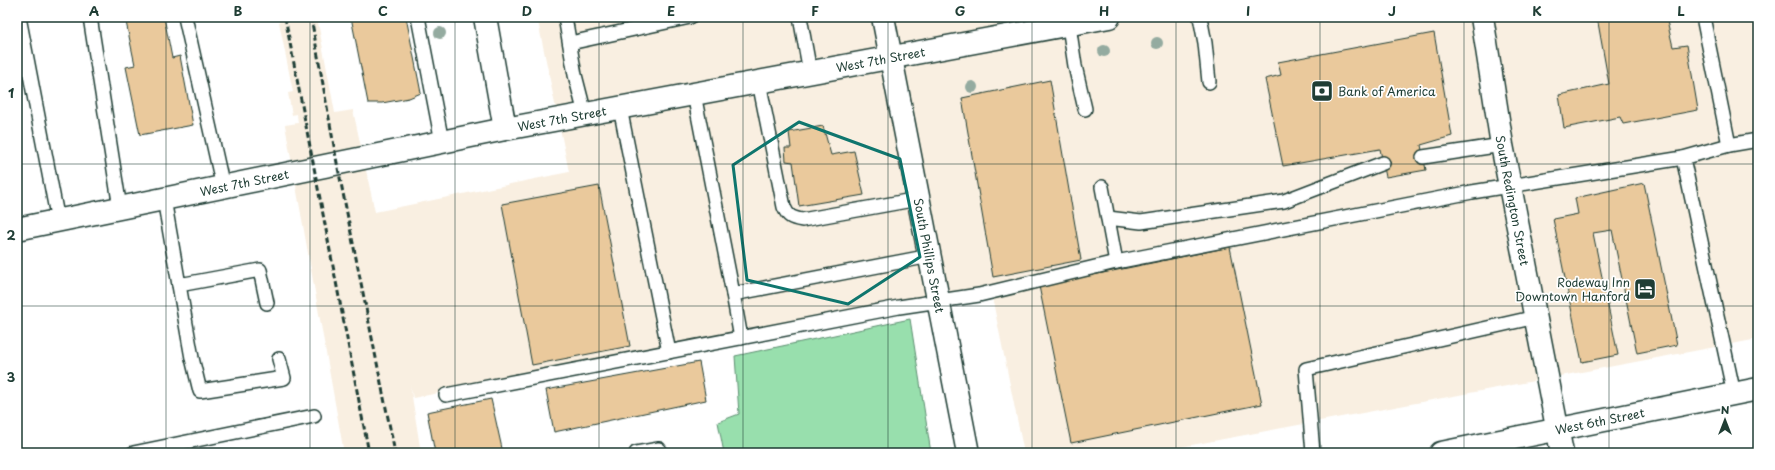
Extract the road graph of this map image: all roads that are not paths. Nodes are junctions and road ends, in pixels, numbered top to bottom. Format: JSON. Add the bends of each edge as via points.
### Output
{"nodes":[{"id":1,"x":19,"y":17,"type":"edge"},
{"id":2,"x":90,"y":17,"type":"edge"},
{"id":3,"x":185,"y":17,"type":"edge"},
{"id":4,"x":418,"y":17,"type":"edge"},
{"id":5,"x":485,"y":17,"type":"edge"},
{"id":6,"x":564,"y":17,"type":"edge"},
{"id":7,"x":690,"y":17,"type":"edge"},
{"id":8,"x":800,"y":17,"type":"edge"},
{"id":9,"x":883,"y":17,"type":"edge"},
{"id":10,"x":1109,"y":17,"type":"edge"},
{"id":11,"x":1200,"y":17,"type":"edge"},
{"id":12,"x":1482,"y":17,"type":"edge"},
{"id":13,"x":1703,"y":17,"type":"edge"},
{"id":14,"x":1068,"y":21,"type":"edge"},
{"id":15,"x":570,"y":43,"type":"junction"},
{"id":16,"x":891,"y":57,"type":"junction"},
{"id":17,"x":810,"y":72,"type":"junction"},
{"id":18,"x":758,"y":82,"type":"junction"},
{"id":19,"x":1208,"y":82,"type":"dead end"},
{"id":20,"x":694,"y":94,"type":"junction"},
{"id":21,"x":620,"y":108,"type":"junction"},
{"id":22,"x":1085,"y":109,"type":"dead end"},
{"id":23,"x":585,"y":114,"type":"junction"},
{"id":24,"x":505,"y":129,"type":"junction"},
{"id":25,"x":1758,"y":140,"type":"edge"},
{"id":26,"x":442,"y":142,"type":"junction"},
{"id":27,"x":1502,"y":145,"type":"junction"},
{"id":28,"x":1729,"y":145,"type":"junction"},
{"id":29,"x":1423,"y":158,"type":"dead end"},
{"id":30,"x":1683,"y":158,"type":"junction"},
{"id":31,"x":1383,"y":163,"type":"dead end"},
{"id":32,"x":1510,"y":186,"type":"junction"},
{"id":33,"x":223,"y":187,"type":"junction"},
{"id":34,"x":1102,"y":187,"type":"dead end"},
{"id":35,"x":164,"y":199,"type":"junction"},
{"id":36,"x":918,"y":199,"type":"junction"},
{"id":37,"x":120,"y":208,"type":"junction"},
{"id":38,"x":1108,"y":218,"type":"junction"},
{"id":39,"x":58,"y":221,"type":"junction"},
{"id":40,"x":17,"y":229,"type":"edge"},
{"id":41,"x":930,"y":256,"type":"junction"},
{"id":42,"x":1116,"y":262,"type":"junction"},
{"id":43,"x":179,"y":285,"type":"junction"},
{"id":44,"x":733,"y":294,"type":"junction"},
{"id":45,"x":938,"y":300,"type":"junction"},
{"id":46,"x":267,"y":303,"type":"dead end"},
{"id":47,"x":1536,"y":317,"type":"junction"},
{"id":48,"x":741,"y":338,"type":"junction"},
{"id":49,"x":668,"y":352,"type":"junction"},
{"id":50,"x":279,"y":360,"type":"dead end"},
{"id":51,"x":1758,"y":389,"type":"edge"},
{"id":52,"x":1734,"y":394,"type":"junction"},
{"id":53,"x":446,"y":396,"type":"dead end"},
{"id":54,"x":314,"y":416,"type":"dead end"},
{"id":55,"x":1557,"y":429,"type":"junction"},
{"id":56,"x":1455,"y":452,"type":"edge"},
{"id":57,"x":134,"y":453,"type":"edge"},
{"id":58,"x":636,"y":453,"type":"edge"},
{"id":59,"x":662,"y":453,"type":"edge"},
{"id":60,"x":968,"y":453,"type":"edge"},
{"id":61,"x":1313,"y":453,"type":"edge"},
{"id":62,"x":1562,"y":453,"type":"edge"}],
"edges":[{"from":1,"to":39,"type":"lane"},
{"from":2,"to":37,"type":"lane"},
{"from":3,"to":33,"type":"lane"},
{"from":4,"to":26,"type":"lane"},
{"from":5,"to":24,"type":"street"},
{"from":6,"to":15,"type":"lane"},
{"from":7,"to":15,"type":"lane"},
{"from":8,"to":17,"type":"lane"},
{"from":9,"to":16,"type":"street","name":"South Phillips Street"},
{"from":10,"to":14,"type":"street","name":"West 7th Street"},
{"from":11,"to":19,"type":"lane"},
{"from":12,"to":27,"type":"street","name":"South Redington Street"},
{"from":13,"to":28,"type":"lane"},
{"from":14,"to":16,"type":"street","name":"West 7th Street"},
{"from":14,"to":22,"type":"lane"},
{"from":15,"to":23,"type":"lane"},
{"from":16,"to":17,"type":"street","name":"West 7th Street"},
{"from":16,"to":36,"type":"street","name":"South Phillips Street"},
{"from":17,"to":18,"type":"street","name":"West 7th Street"},
{"from":18,"to":20,"type":"street","name":"West 7th Street"},
{"from":18,"to":36,"type":"lane","via":[[784,207],[791,218],[802,220]]},
{"from":20,"to":21,"type":"street","name":"West 7th Street"},
{"from":20,"to":44,"type":"lane"},
{"from":21,"to":23,"type":"street","name":"West 7th Street"},
{"from":21,"to":49,"type":"lane"},
{"from":23,"to":24,"type":"street","name":"West 7th Street"},
{"from":24,"to":26,"type":"street","name":"West 7th Street"},
{"from":25,"to":28,"type":"lane"},
{"from":26,"to":33,"type":"street","name":"West 7th Street"},
{"from":27,"to":29,"type":"lane"},
{"from":27,"to":32,"type":"street","name":"South Redington Street"},
{"from":28,"to":30,"type":"lane"},
{"from":30,"to":32,"type":"lane"},
{"from":30,"to":52,"type":"lane"},
{"from":31,"to":38,"type":"lane","via":[[1284,201],[1141,222]]},
{"from":32,"to":42,"type":"lane"},
{"from":32,"to":47,"type":"street","name":"South Redington Street"},
{"from":33,"to":35,"type":"street","name":"West 7th Street"},
{"from":34,"to":38,"type":"lane"},
{"from":35,"to":37,"type":"street","name":"West 7th Street"},
{"from":35,"to":43,"type":"lane"},
{"from":36,"to":41,"type":"street","name":"South Phillips Street"},
{"from":37,"to":39,"type":"street","name":"West 7th Street"},
{"from":38,"to":42,"type":"lane"},
{"from":39,"to":40,"type":"street","name":"West 7th Street"},
{"from":41,"to":44,"type":"lane"},
{"from":41,"to":45,"type":"street","name":"South Phillips Street"},
{"from":42,"to":45,"type":"lane","via":[[979,294]]},
{"from":43,"to":46,"type":"lane","via":[[260,270]]},
{"from":43,"to":50,"type":"lane","via":[[200,392],[284,378]]},
{"from":44,"to":48,"type":"lane"},
{"from":45,"to":48,"type":"lane"},
{"from":45,"to":60,"type":"street","name":"South Phillips Street"},
{"from":47,"to":55,"type":"street","name":"South Redington Street"},
{"from":47,"to":61,"type":"lane","via":[[1306,369]]},
{"from":48,"to":49,"type":"lane"},
{"from":49,"to":53,"type":"lane"},
{"from":51,"to":52,"type":"street","name":"West 6th Street"},
{"from":52,"to":55,"type":"street","name":"West 6th Street"},
{"from":54,"to":57,"type":"lane"},
{"from":55,"to":56,"type":"street","name":"West 6th Street"},
{"from":55,"to":62,"type":"street","name":"South Redington Street"},
{"from":58,"to":59,"type":"lane","via":[[659,449]]}]}
